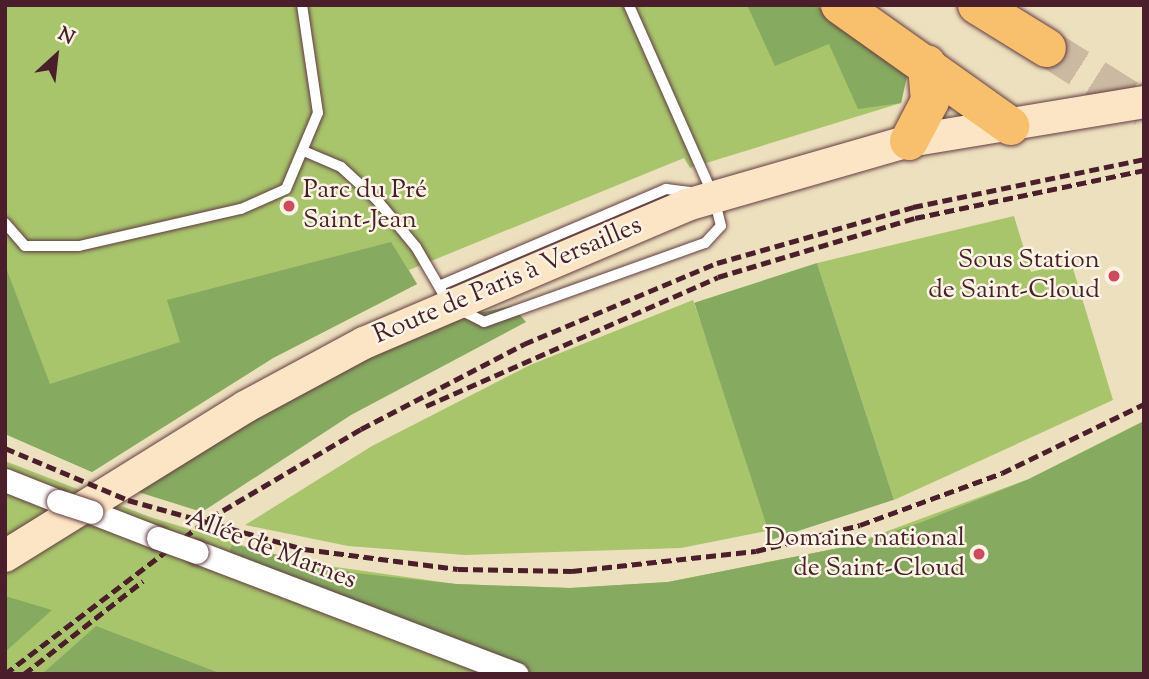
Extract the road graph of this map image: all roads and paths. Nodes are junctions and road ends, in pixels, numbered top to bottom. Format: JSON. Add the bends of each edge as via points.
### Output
{"nodes":[{"id":1,"x":302,"y":5,"type":"edge"},
{"id":2,"x":629,"y":5,"type":"edge"},
{"id":3,"x":840,"y":5,"type":"edge"},
{"id":4,"x":977,"y":5,"type":"edge"},
{"id":5,"x":1047,"y":48,"type":"tunnel mouth"},
{"id":6,"x":927,"y":64,"type":"junction"},
{"id":7,"x":1144,"y":85,"type":"edge"},
{"id":8,"x":1144,"y":102,"type":"edge"},
{"id":9,"x":1001,"y":119,"type":"junction"},
{"id":10,"x":909,"y":141,"type":"junction"},
{"id":11,"x":306,"y":152,"type":"junction"},
{"id":12,"x":713,"y":195,"type":"junction"},
{"id":13,"x":5,"y":223,"type":"edge"},
{"id":14,"x":445,"y":294,"type":"junction"},
{"id":15,"x":5,"y":480,"type":"edge"},
{"id":16,"x":5,"y":556,"type":"edge"},
{"id":17,"x":516,"y":674,"type":"edge"}],
"edges":[{"from":1,"to":11,"type":"lane","via":[[318,113]]},
{"from":2,"to":12,"type":"lane"},
{"from":3,"to":6,"type":"highway"},
{"from":4,"to":5,"type":"highway"},
{"from":6,"to":9,"type":"highway"},
{"from":6,"to":10,"type":"highway","via":[[930,101]]},
{"from":7,"to":9,"type":"main road"},
{"from":8,"to":9,"type":"main road","via":[[1057,119]]},
{"from":9,"to":10,"type":"main road","name":"Route de Paris à Versailles"},
{"from":10,"to":12,"type":"main road","name":"Route de Paris à Versailles"},
{"from":11,"to":13,"type":"lane","via":[[286,189],[227,212],[79,246],[25,246]]},
{"from":11,"to":14,"type":"lane","via":[[341,167],[377,200]]},
{"from":12,"to":14,"type":"main road","name":"Route de Paris à Versailles"},
{"from":12,"to":14,"type":"lane","via":[[721,226],[705,243],[484,323]]},
{"from":14,"to":16,"type":"main road","name":"Route de Paris à Versailles","via":[[245,407]]},
{"from":15,"to":17,"type":"street","name":"Allée de Marnes","bridge":true}]}
